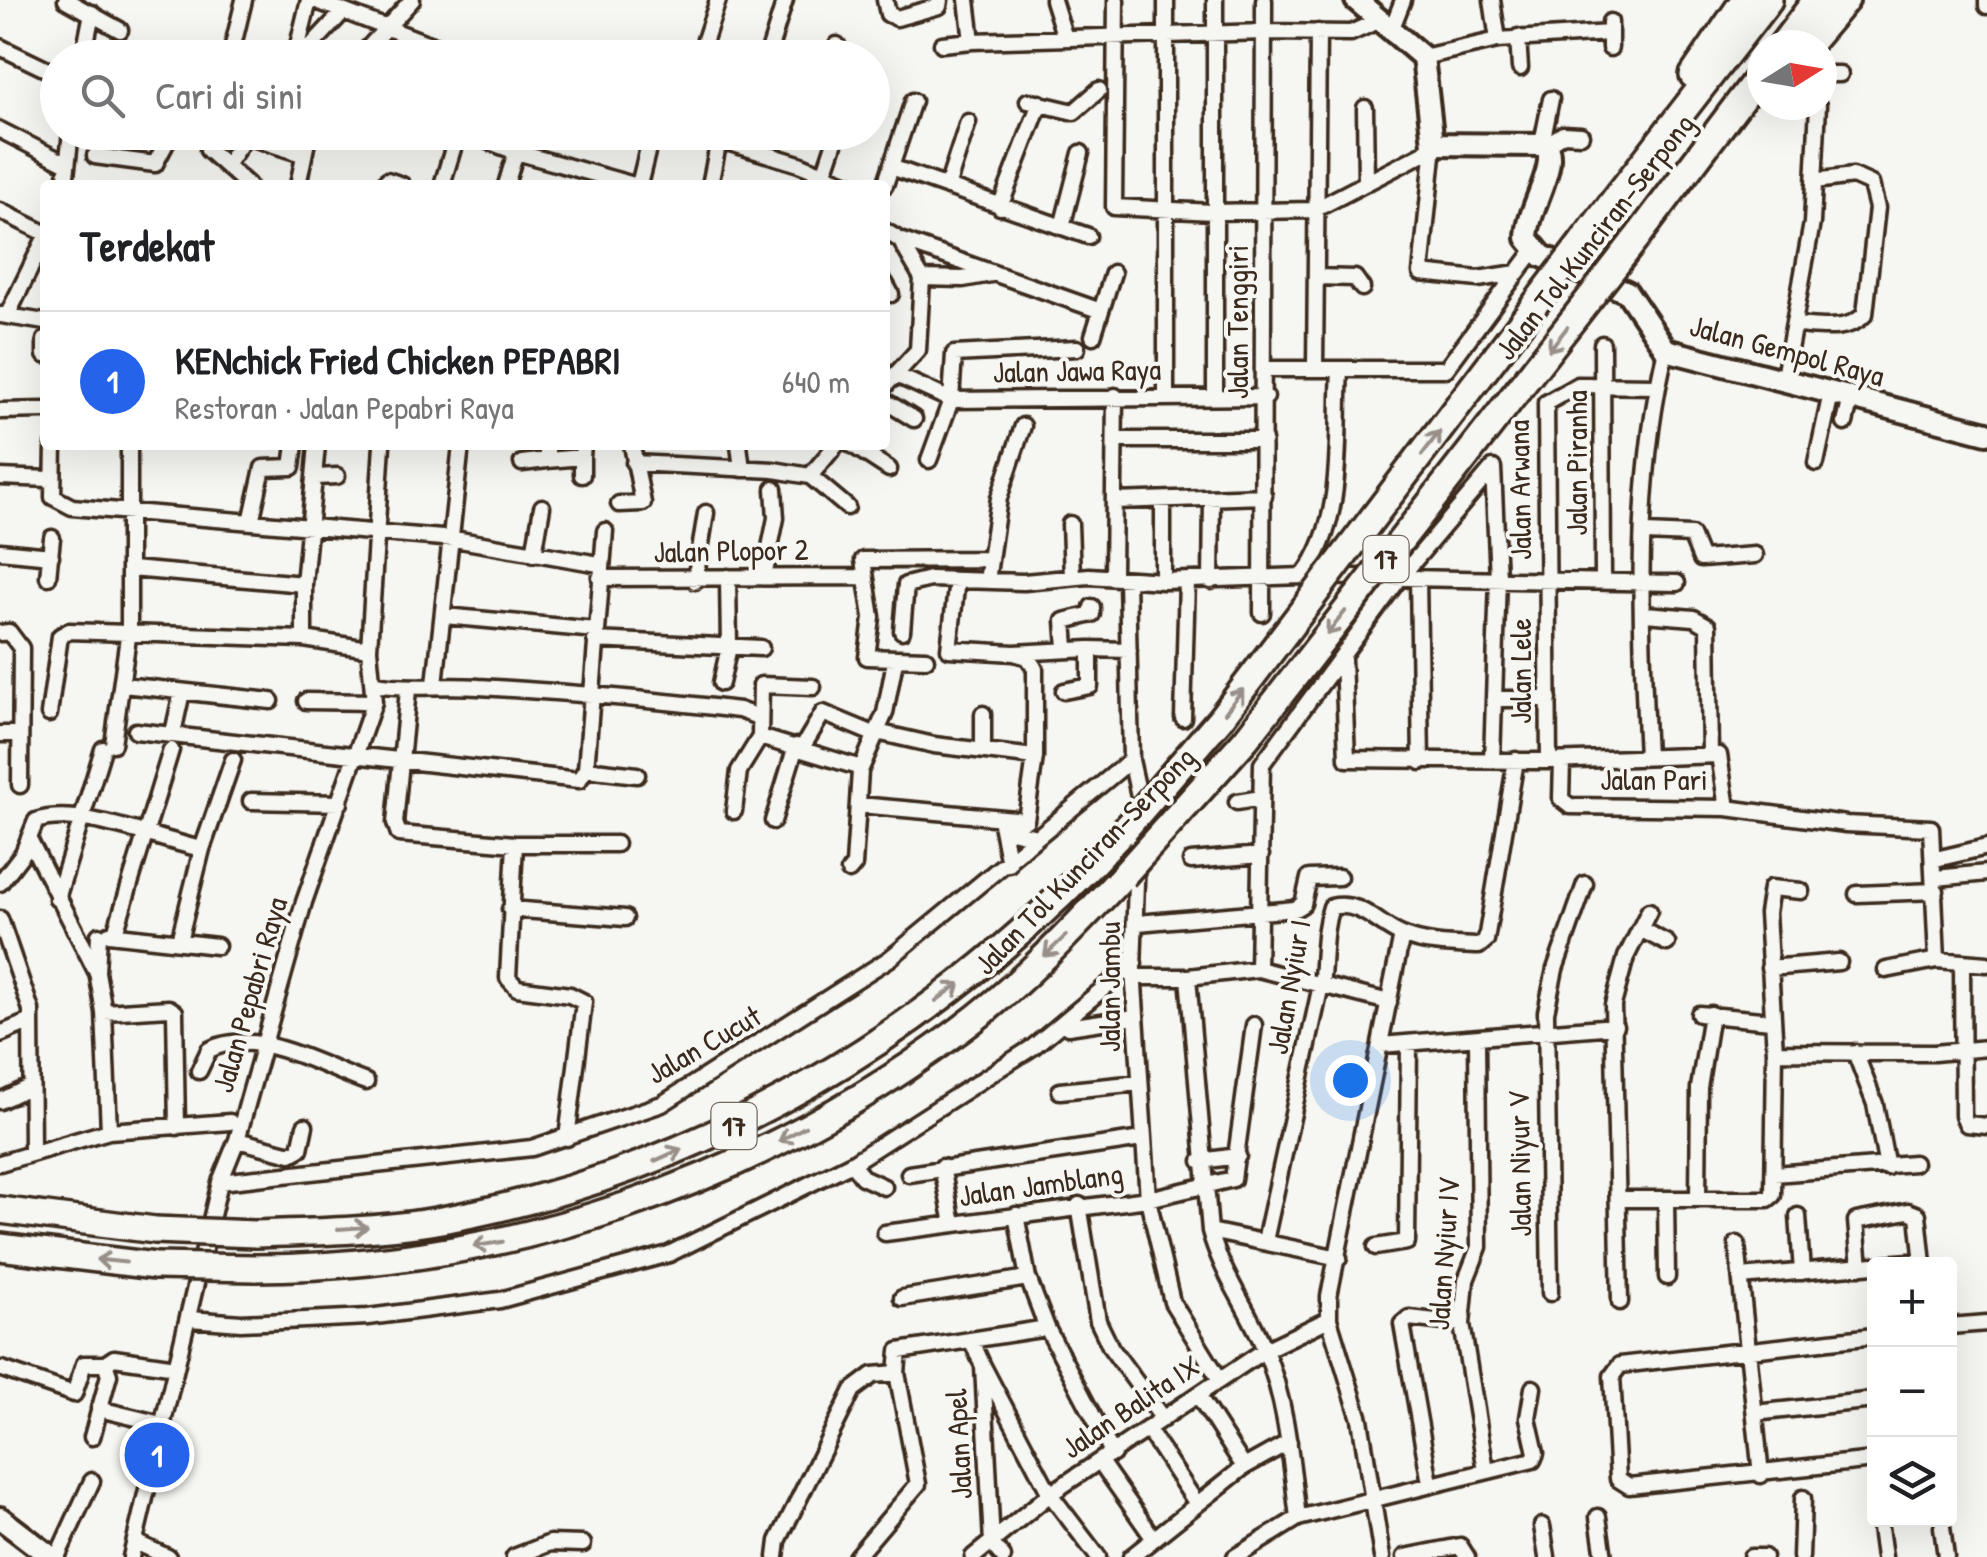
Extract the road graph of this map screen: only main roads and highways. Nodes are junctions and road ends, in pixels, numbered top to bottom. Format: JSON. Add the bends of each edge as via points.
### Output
{"nodes":[{"id":1,"x":1744,"y":0,"type":"edge"},
{"id":2,"x":1769,"y":0,"type":"edge"},
{"id":3,"x":1816,"y":0,"type":"edge"},
{"id":4,"x":1846,"y":0,"type":"edge"},
{"id":5,"x":1793,"y":30,"type":"edge"},
{"id":6,"x":1821,"y":30,"type":"edge"},
{"id":7,"x":1747,"y":92,"type":"edge"},
{"id":8,"x":1747,"y":114,"type":"edge"},
{"id":9,"x":1640,"y":166,"type":"junction"},
{"id":10,"x":1640,"y":235,"type":"junction"},
{"id":11,"x":0,"y":1210,"type":"edge"},
{"id":12,"x":0,"y":1247,"type":"edge"}],
"edges":[{"from":1,"to":9,"type":"highway"},
{"from":2,"to":9,"type":"highway","number":"17"},
{"from":3,"to":5,"type":"highway"},
{"from":4,"to":6,"type":"highway"},
{"from":7,"to":10,"type":"highway","name":"Jalan Tol Kunciran–Serpong","number":"17"},
{"from":8,"to":10,"type":"highway"},
{"from":11,"to":9,"type":"highway","name":"Jalan Tol Kunciran–Serpong","number":"17","one_way":true,"bridge":true,"via":[[155,1230],[255,1234],[426,1222],[516,1204],[650,1163],[752,1118],[846,1062],[993,959],[1126,828],[1220,719]]},
{"from":10,"to":12,"type":"highway","name":"Jalan Tol Kunciran–Serpong","number":"17","one_way":true,"bridge":true,"via":[[1246,739],[1018,983],[879,1087],[767,1148],[662,1194],[525,1238],[305,1268],[155,1266]]}]}
